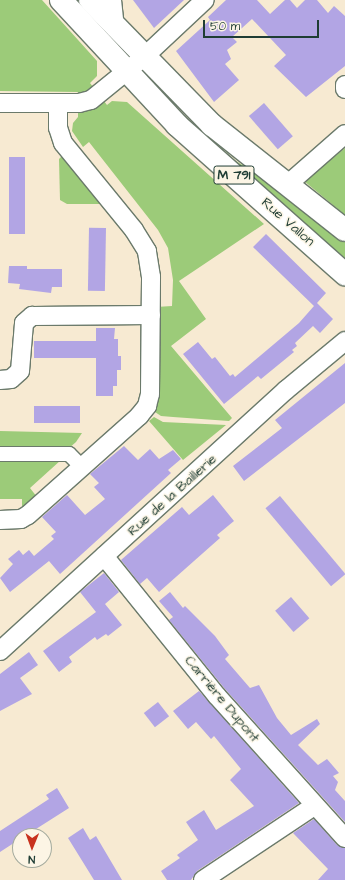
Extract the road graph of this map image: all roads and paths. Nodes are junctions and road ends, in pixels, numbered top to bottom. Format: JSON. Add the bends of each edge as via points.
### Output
{"nodes":[{"id":1,"x":60,"y":0,"type":"edge"},
{"id":2,"x":90,"y":0,"type":"edge"},
{"id":3,"x":112,"y":0,"type":"edge"},
{"id":4,"x":204,"y":0,"type":"edge"},
{"id":5,"x":115,"y":27,"type":"junction"},
{"id":6,"x":144,"y":57,"type":"junction"},
{"id":7,"x":126,"y":72,"type":"junction"},
{"id":8,"x":345,"y":85,"type":"edge"},
{"id":9,"x":345,"y":89,"type":"edge"},
{"id":10,"x":0,"y":103,"type":"edge"},
{"id":11,"x":58,"y":103,"type":"junction"},
{"id":12,"x":345,"y":134,"type":"edge"},
{"id":13,"x":287,"y":185,"type":"junction"},
{"id":14,"x":345,"y":230,"type":"edge"},
{"id":15,"x":345,"y":274,"type":"edge"},
{"id":16,"x":151,"y":315,"type":"junction"},
{"id":17,"x":345,"y":341,"type":"edge"},
{"id":18,"x":0,"y":380,"type":"edge"},
{"id":19,"x":0,"y":454,"type":"edge"},
{"id":20,"x":82,"y":467,"type":"junction"},
{"id":21,"x":0,"y":520,"type":"edge"},
{"id":22,"x":104,"y":556,"type":"junction"},
{"id":23,"x":0,"y":650,"type":"edge"},
{"id":24,"x":314,"y":806,"type":"junction"},
{"id":25,"x":345,"y":838,"type":"edge"},
{"id":26,"x":203,"y":880,"type":"edge"}],
"edges":[{"from":1,"to":7,"type":"main road","number":"M 791"},
{"from":2,"to":5,"type":"main road","number":"M 791"},
{"from":3,"to":5,"type":"street"},
{"from":4,"to":6,"type":"street"},
{"from":5,"to":6,"type":"main road","number":"M 791"},
{"from":6,"to":7,"type":"street"},
{"from":6,"to":13,"type":"main road","name":"Rue Vallon","number":"M 791","via":[[223,135]]},
{"from":7,"to":11,"type":"street","via":[[91,100]]},
{"from":7,"to":15,"type":"main road","name":"Rue Vallon","number":"M 791","via":[[194,141],[291,223]]},
{"from":8,"to":9,"type":"street"},
{"from":10,"to":11,"type":"street"},
{"from":11,"to":16,"type":"street","via":[[58,128],[63,143],[134,230],[147,251],[151,277]]},
{"from":12,"to":13,"type":"street"},
{"from":13,"to":14,"type":"main road","name":"Rue Vallon","number":"M 791"},
{"from":16,"to":18,"type":"street","via":[[32,316],[24,322],[20,371],[11,379]]},
{"from":16,"to":20,"type":"street","via":[[149,401],[139,416]]},
{"from":17,"to":22,"type":"street","name":"Rue de la Baillerie","via":[[286,390]]},
{"from":19,"to":20,"type":"street","via":[[69,454]]},
{"from":20,"to":21,"type":"street","via":[[28,515],[20,519]]},
{"from":22,"to":23,"type":"street","name":"Rue de la Baillerie"},
{"from":22,"to":24,"type":"street","name":"Carrière Dupont","via":[[217,696]]},
{"from":24,"to":25,"type":"street","name":"Carrière Dupont"},
{"from":24,"to":26,"type":"street"}]}
